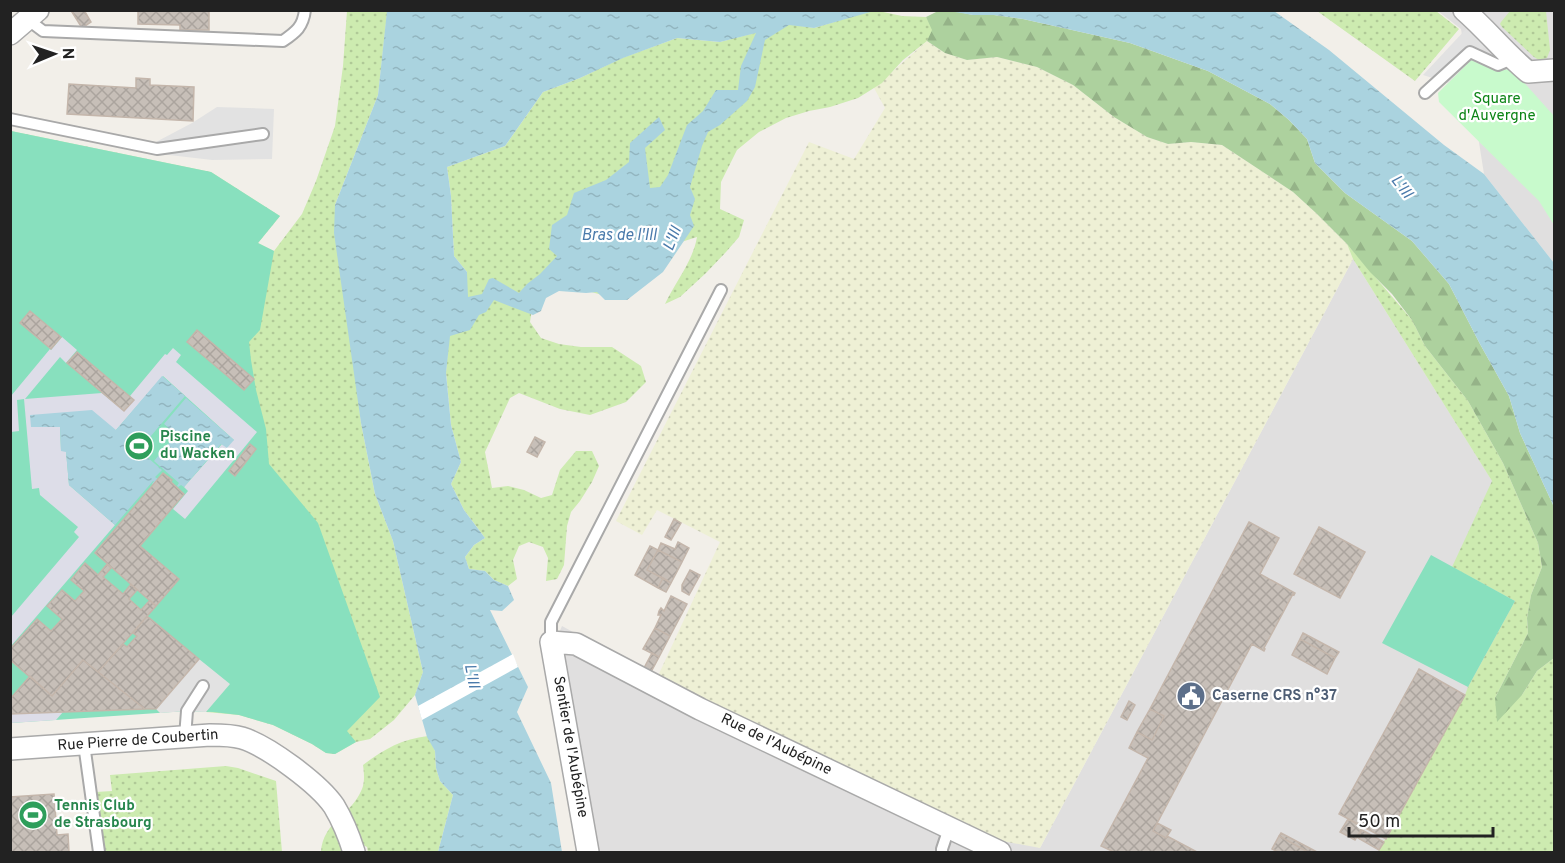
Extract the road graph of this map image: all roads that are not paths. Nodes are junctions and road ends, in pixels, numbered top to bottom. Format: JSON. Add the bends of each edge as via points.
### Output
{"nodes":[{"id":1,"x":304,"y":10,"type":"edge"},
{"id":2,"x":1464,"y":10,"type":"edge"},
{"id":3,"x":32,"y":15,"type":"edge"},
{"id":4,"x":10,"y":34,"type":"edge"},
{"id":5,"x":1512,"y":59,"type":"junction"},
{"id":6,"x":1554,"y":70,"type":"edge"},
{"id":7,"x":1425,"y":93,"type":"dead end"},
{"id":8,"x":10,"y":119,"type":"edge"},
{"id":9,"x":263,"y":134,"type":"dead end"},
{"id":10,"x":721,"y":290,"type":"dead end"},
{"id":11,"x":551,"y":642,"type":"junction"},
{"id":12,"x":203,"y":686,"type":"dead end"},
{"id":13,"x":186,"y":736,"type":"junction"},
{"id":14,"x":84,"y":744,"type":"junction"},
{"id":15,"x":10,"y":750,"type":"edge"},
{"id":16,"x":949,"y":828,"type":"junction"},
{"id":17,"x":99,"y":852,"type":"edge"},
{"id":18,"x":354,"y":852,"type":"edge"},
{"id":19,"x":588,"y":852,"type":"edge"},
{"id":20,"x":942,"y":852,"type":"edge"},
{"id":21,"x":1000,"y":852,"type":"edge"}],
"edges":[{"from":1,"to":3,"type":"lane","via":[[297,31],[283,41],[43,31]]},
{"from":2,"to":5,"type":"street"},
{"from":3,"to":4,"type":"street"},
{"from":5,"to":6,"type":"street","via":[[1528,72]]},
{"from":5,"to":7,"type":"lane","via":[[1498,64],[1470,52]]},
{"from":8,"to":9,"type":"lane","via":[[157,149]]},
{"from":10,"to":11,"type":"lane","via":[[551,622]]},
{"from":11,"to":16,"type":"street","name":"Rue de l'Aubépine","via":[[576,644],[700,709]]},
{"from":11,"to":19,"type":"street","name":"Sentier de l'Aubépine"},
{"from":12,"to":13,"type":"lane","via":[[187,711]]},
{"from":13,"to":14,"type":"street","name":"Rue Pierre de Coubertin"},
{"from":13,"to":18,"type":"street","name":"Rue Pierre de Coubertin","via":[[241,737],[263,747],[328,798],[345,825]]},
{"from":14,"to":15,"type":"street","name":"Rue Pierre de Coubertin"},
{"from":14,"to":17,"type":"lane"},
{"from":16,"to":20,"type":"lane"},
{"from":16,"to":21,"type":"street","name":"Rue de l'Aubépine"}]}
